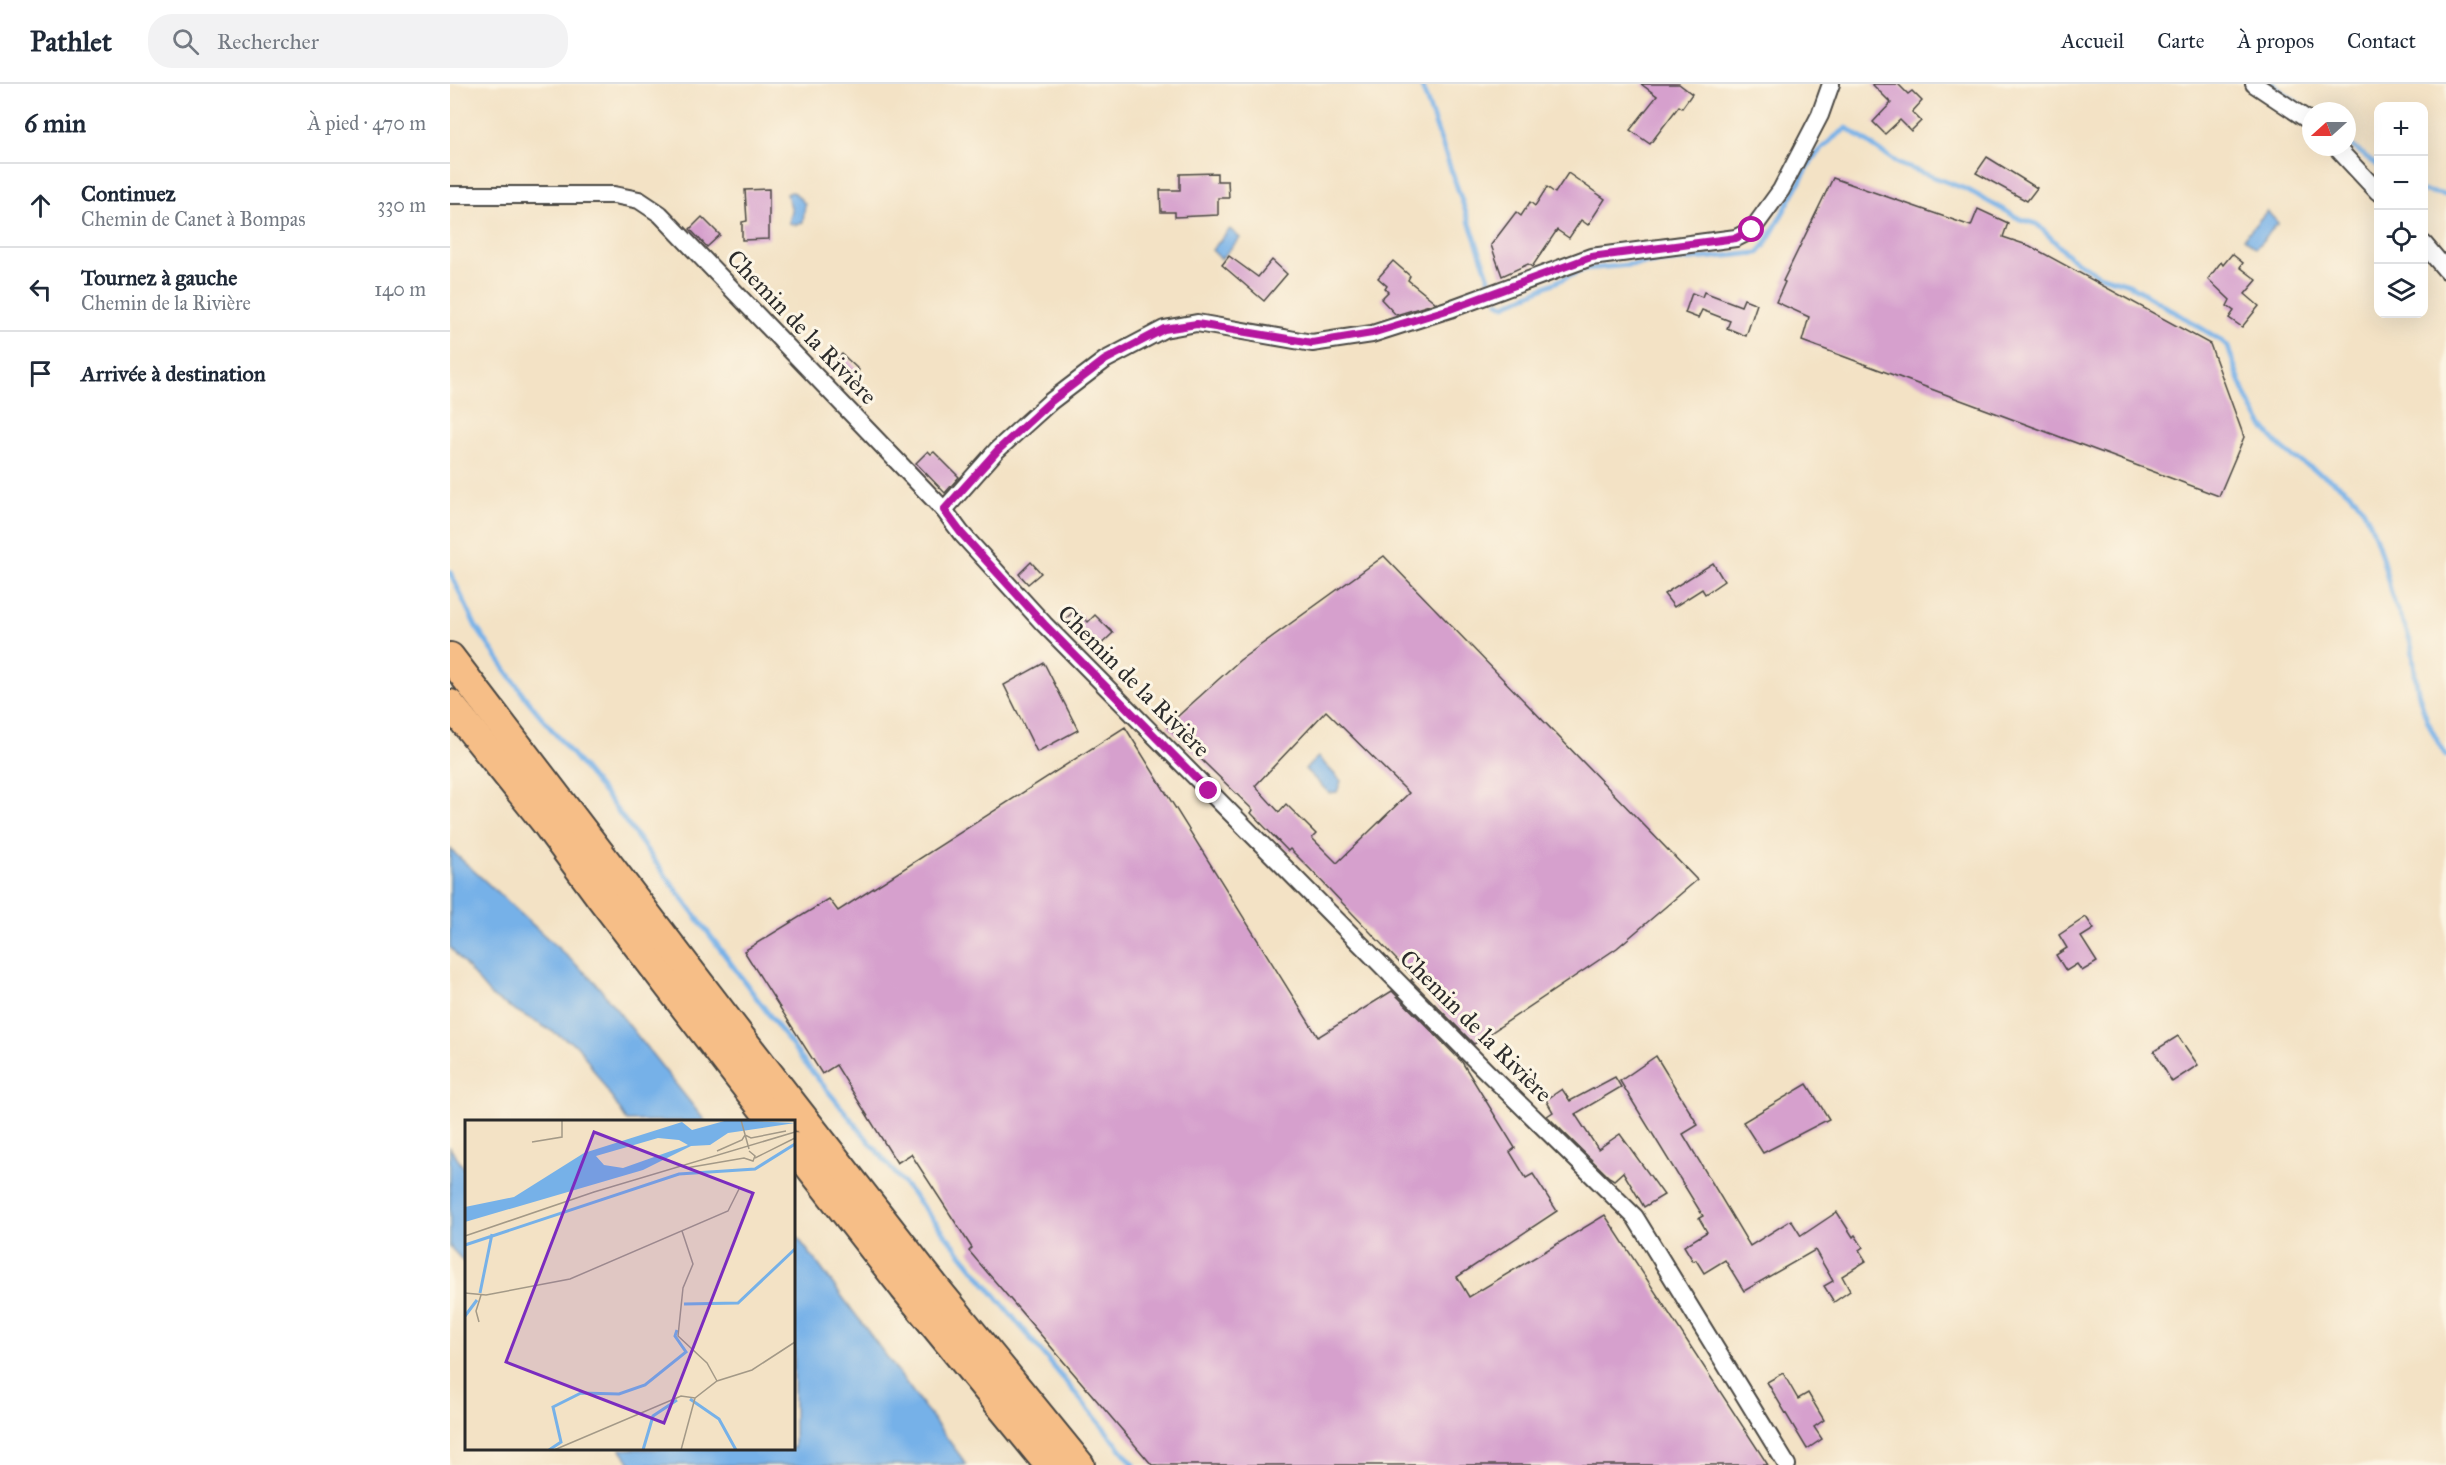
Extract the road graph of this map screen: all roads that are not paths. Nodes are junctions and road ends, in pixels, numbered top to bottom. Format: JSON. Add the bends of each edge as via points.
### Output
{"nodes":[{"id":1,"x":1831,"y":84,"type":"edge"},
{"id":2,"x":2254,"y":84,"type":"edge"},
{"id":3,"x":2302,"y":116,"type":"edge"},
{"id":4,"x":2345,"y":156,"type":"edge"},
{"id":5,"x":2374,"y":187,"type":"edge"},
{"id":6,"x":450,"y":195,"type":"edge"},
{"id":7,"x":2428,"y":249,"type":"edge"},
{"id":8,"x":2446,"y":270,"type":"edge"},
{"id":9,"x":944,"y":510,"type":"junction"},
{"id":10,"x":450,"y":657,"type":"edge"},
{"id":11,"x":450,"y":704,"type":"edge"},
{"id":12,"x":771,"y":1120,"type":"edge"},
{"id":13,"x":795,"y":1148,"type":"edge"},
{"id":14,"x":1049,"y":1465,"type":"edge"},
{"id":15,"x":1080,"y":1465,"type":"edge"},
{"id":16,"x":1787,"y":1465,"type":"edge"}],
"edges":[{"from":1,"to":9,"type":"street","via":[[1820,115],[1781,190],[1752,230],[1736,238],[1591,257],[1450,309],[1372,333],[1312,343],[1197,324],[1164,329],[1105,360],[1050,402],[998,450]]},
{"from":2,"to":3,"type":"street"},
{"from":4,"to":5,"type":"street"},
{"from":6,"to":9,"type":"street","name":"Chemin de la Rivière","via":[[614,195],[639,200],[660,214]]},
{"from":7,"to":8,"type":"street"},
{"from":9,"to":16,"type":"street","name":"Chemin de la Rivière","via":[[1044,624],[1635,1217]]},
{"from":10,"to":15,"type":"highway","via":[[747,1047]]},
{"from":11,"to":12,"type":"highway","via":[[545,822]]},
{"from":13,"to":14,"type":"highway"}]}
